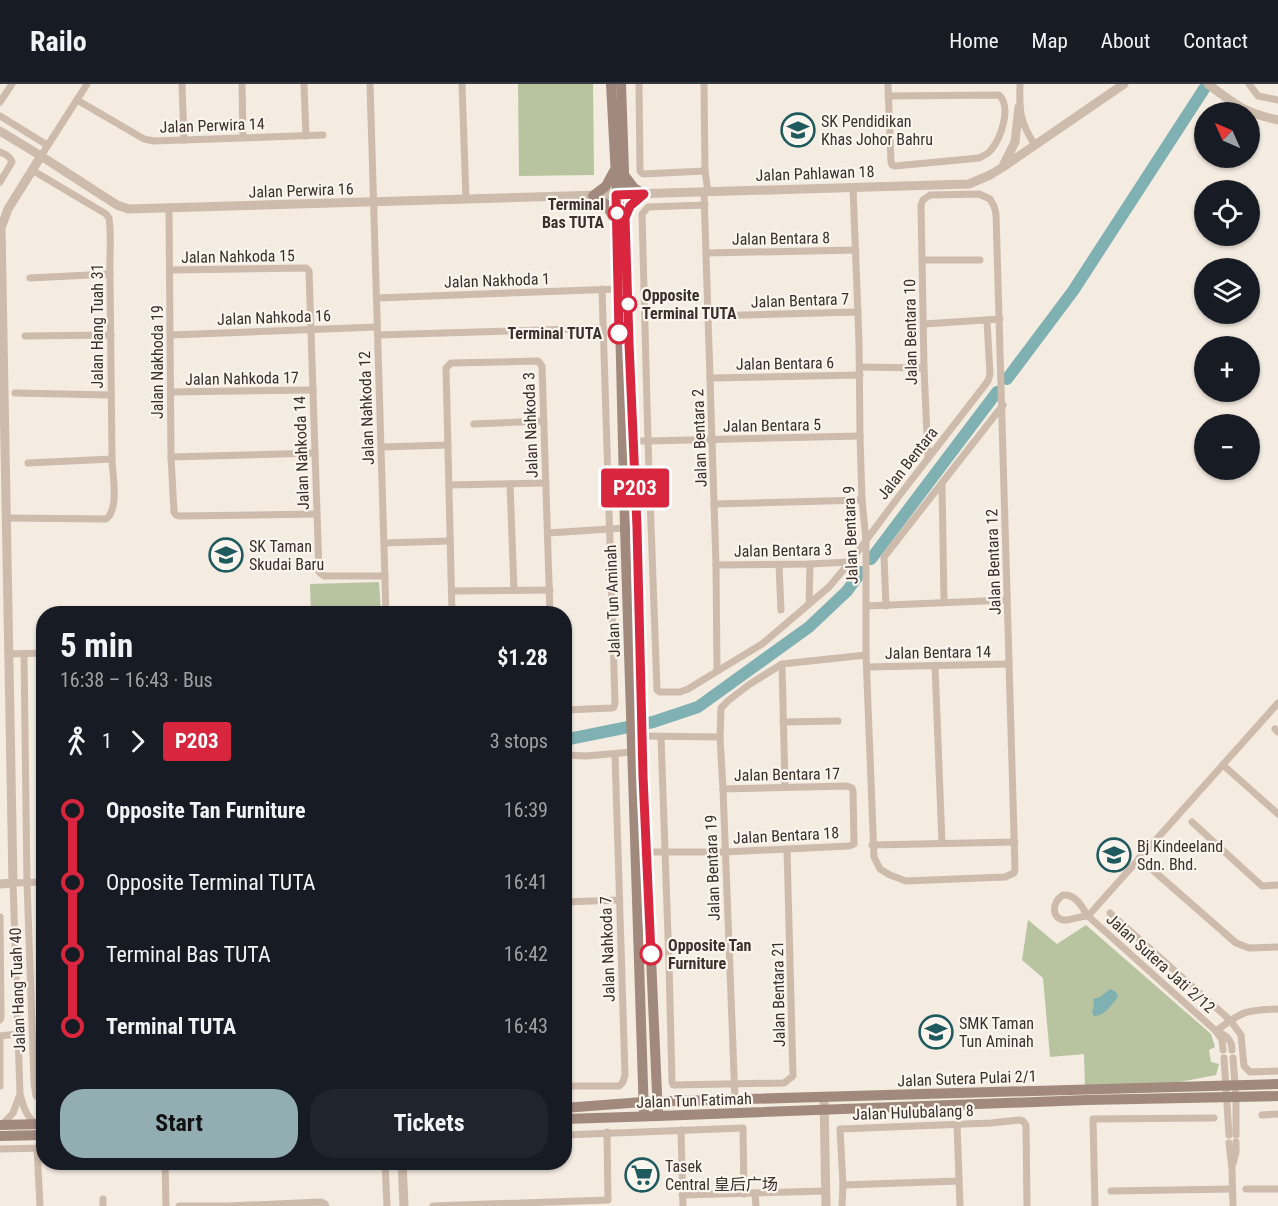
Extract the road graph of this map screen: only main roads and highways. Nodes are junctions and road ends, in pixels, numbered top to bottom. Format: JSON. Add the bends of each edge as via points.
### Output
{"nodes":[{"id":1,"x":611,"y":84,"type":"edge"},
{"id":2,"x":621,"y":84,"type":"edge"},
{"id":3,"x":615,"y":165,"type":"junction"},
{"id":4,"x":624,"y":175,"type":"junction"},
{"id":5,"x":620,"y":195,"type":"junction"},
{"id":6,"x":621,"y":221,"type":"junction"},
{"id":7,"x":636,"y":700,"type":"junction"},
{"id":8,"x":638,"y":736,"type":"junction"},
{"id":9,"x":1278,"y":1084,"type":"edge"},
{"id":10,"x":1231,"y":1091,"type":"junction"},
{"id":11,"x":1278,"y":1096,"type":"edge"},
{"id":12,"x":1087,"y":1100,"type":"joint"},
{"id":13,"x":643,"y":1102,"type":"junction"},
{"id":14,"x":658,"y":1102,"type":"junction"},
{"id":15,"x":572,"y":1107,"type":"edge"},
{"id":16,"x":644,"y":1116,"type":"junction"},
{"id":17,"x":658,"y":1116,"type":"junction"},
{"id":18,"x":572,"y":1119,"type":"edge"},
{"id":19,"x":36,"y":1125,"type":"edge"},
{"id":20,"x":1,"y":1129,"type":"edge"},
{"id":21,"x":36,"y":1134,"type":"edge"}],
"edges":[{"from":1,"to":3,"type":"main road","name":"Jalan Tun Aminah"},
{"from":2,"to":4,"type":"main road","name":"Jalan Tun Aminah"},
{"from":3,"to":5,"type":"main road","name":"Jalan Tun Aminah"},
{"from":3,"to":6,"type":"main road","via":[[606,186],[593,196]]},
{"from":4,"to":5,"type":"main road","name":"Jalan Tun Aminah"},
{"from":4,"to":6,"type":"main road","via":[[644,194]]},
{"from":5,"to":6,"type":"main road","name":"Jalan Tun Aminah"},
{"from":6,"to":7,"type":"main road","name":"Jalan Tun Aminah","via":[[637,527]]},
{"from":6,"to":7,"type":"main road","name":"Jalan Tun Aminah","via":[[618,288],[625,528]]},
{"from":7,"to":8,"type":"main road","name":"Jalan Tun Aminah"},
{"from":8,"to":13,"type":"main road","name":"Jalan Tun Aminah","via":[[632,752]]},
{"from":8,"to":14,"type":"main road","name":"Jalan Tun Aminah"},
{"from":9,"to":10,"type":"main road","name":"Jalan Sutera Pulai 2/1"},
{"from":10,"to":11,"type":"main road","name":"Jalan Sutera Pulai 2/1"},
{"from":10,"to":12,"type":"main road","name":"Jalan Sutera Pulai 2/1"},
{"from":10,"to":14,"type":"main road","name":"Jalan Sutera Pulai 2/1"},
{"from":12,"to":17,"type":"main road","name":"Jalan Tun Fatimah"},
{"from":13,"to":14,"type":"main road","name":"Jalan Tun Fatimah"},
{"from":13,"to":15,"type":"main road","name":"Jalan Tun Fatimah"},
{"from":13,"to":16,"type":"main road","name":"Jalan Tun Aminah"},
{"from":14,"to":17,"type":"main road","name":"Jalan Tun Aminah"},
{"from":16,"to":17,"type":"main road","name":"Jalan Tun Fatimah"},
{"from":16,"to":18,"type":"main road","name":"Jalan Tun Fatimah"},
{"from":19,"to":20,"type":"main road"},
{"from":20,"to":21,"type":"main road"}]}
